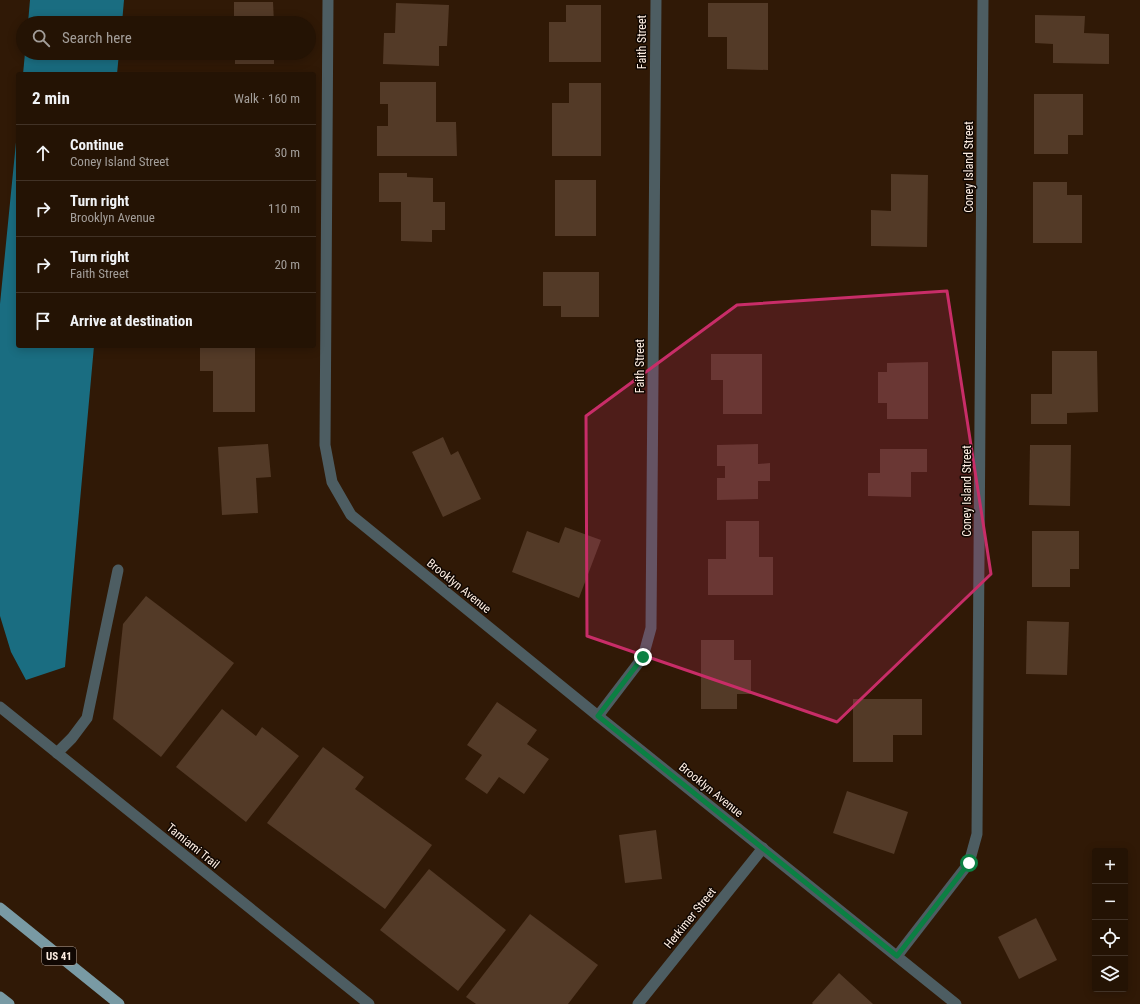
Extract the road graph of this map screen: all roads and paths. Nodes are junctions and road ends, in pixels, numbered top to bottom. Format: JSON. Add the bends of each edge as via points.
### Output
{"nodes":[{"id":1,"x":328,"y":0,"type":"edge"},
{"id":2,"x":656,"y":0,"type":"edge"},
{"id":3,"x":983,"y":0,"type":"edge"},
{"id":4,"x":118,"y":570,"type":"dead end"},
{"id":5,"x":0,"y":707,"type":"edge"},
{"id":6,"x":598,"y":716,"type":"junction"},
{"id":7,"x":57,"y":753,"type":"junction"},
{"id":8,"x":763,"y":848,"type":"junction"},
{"id":9,"x":0,"y":908,"type":"edge"},
{"id":10,"x":897,"y":956,"type":"junction"},
{"id":11,"x":0,"y":997,"type":"edge"},
{"id":12,"x":9,"y":1004,"type":"edge"},
{"id":13,"x":119,"y":1004,"type":"edge"},
{"id":14,"x":369,"y":1004,"type":"edge"},
{"id":15,"x":638,"y":1004,"type":"edge"},
{"id":16,"x":956,"y":1004,"type":"edge"}],
"edges":[{"from":1,"to":6,"type":"street","name":"Brooklyn Avenue","via":[[325,445],[332,482],[351,515]]},
{"from":2,"to":6,"type":"street","name":"Faith Street","via":[[651,628],[643,657]]},
{"from":3,"to":10,"type":"street","name":"Coney Island Street","via":[[977,834],[969,863]]},
{"from":4,"to":7,"type":"street","via":[[87,718]]},
{"from":5,"to":7,"type":"street","name":"Tamiami Trail"},
{"from":6,"to":8,"type":"street","name":"Brooklyn Avenue"},
{"from":7,"to":14,"type":"street","name":"Tamiami Trail"},
{"from":8,"to":10,"type":"street","name":"Brooklyn Avenue"},
{"from":8,"to":15,"type":"street","name":"Herkimer Street"},
{"from":9,"to":13,"type":"main road","number":"US 41"},
{"from":10,"to":16,"type":"street","name":"Brooklyn Avenue"},
{"from":11,"to":12,"type":"main road"}]}
